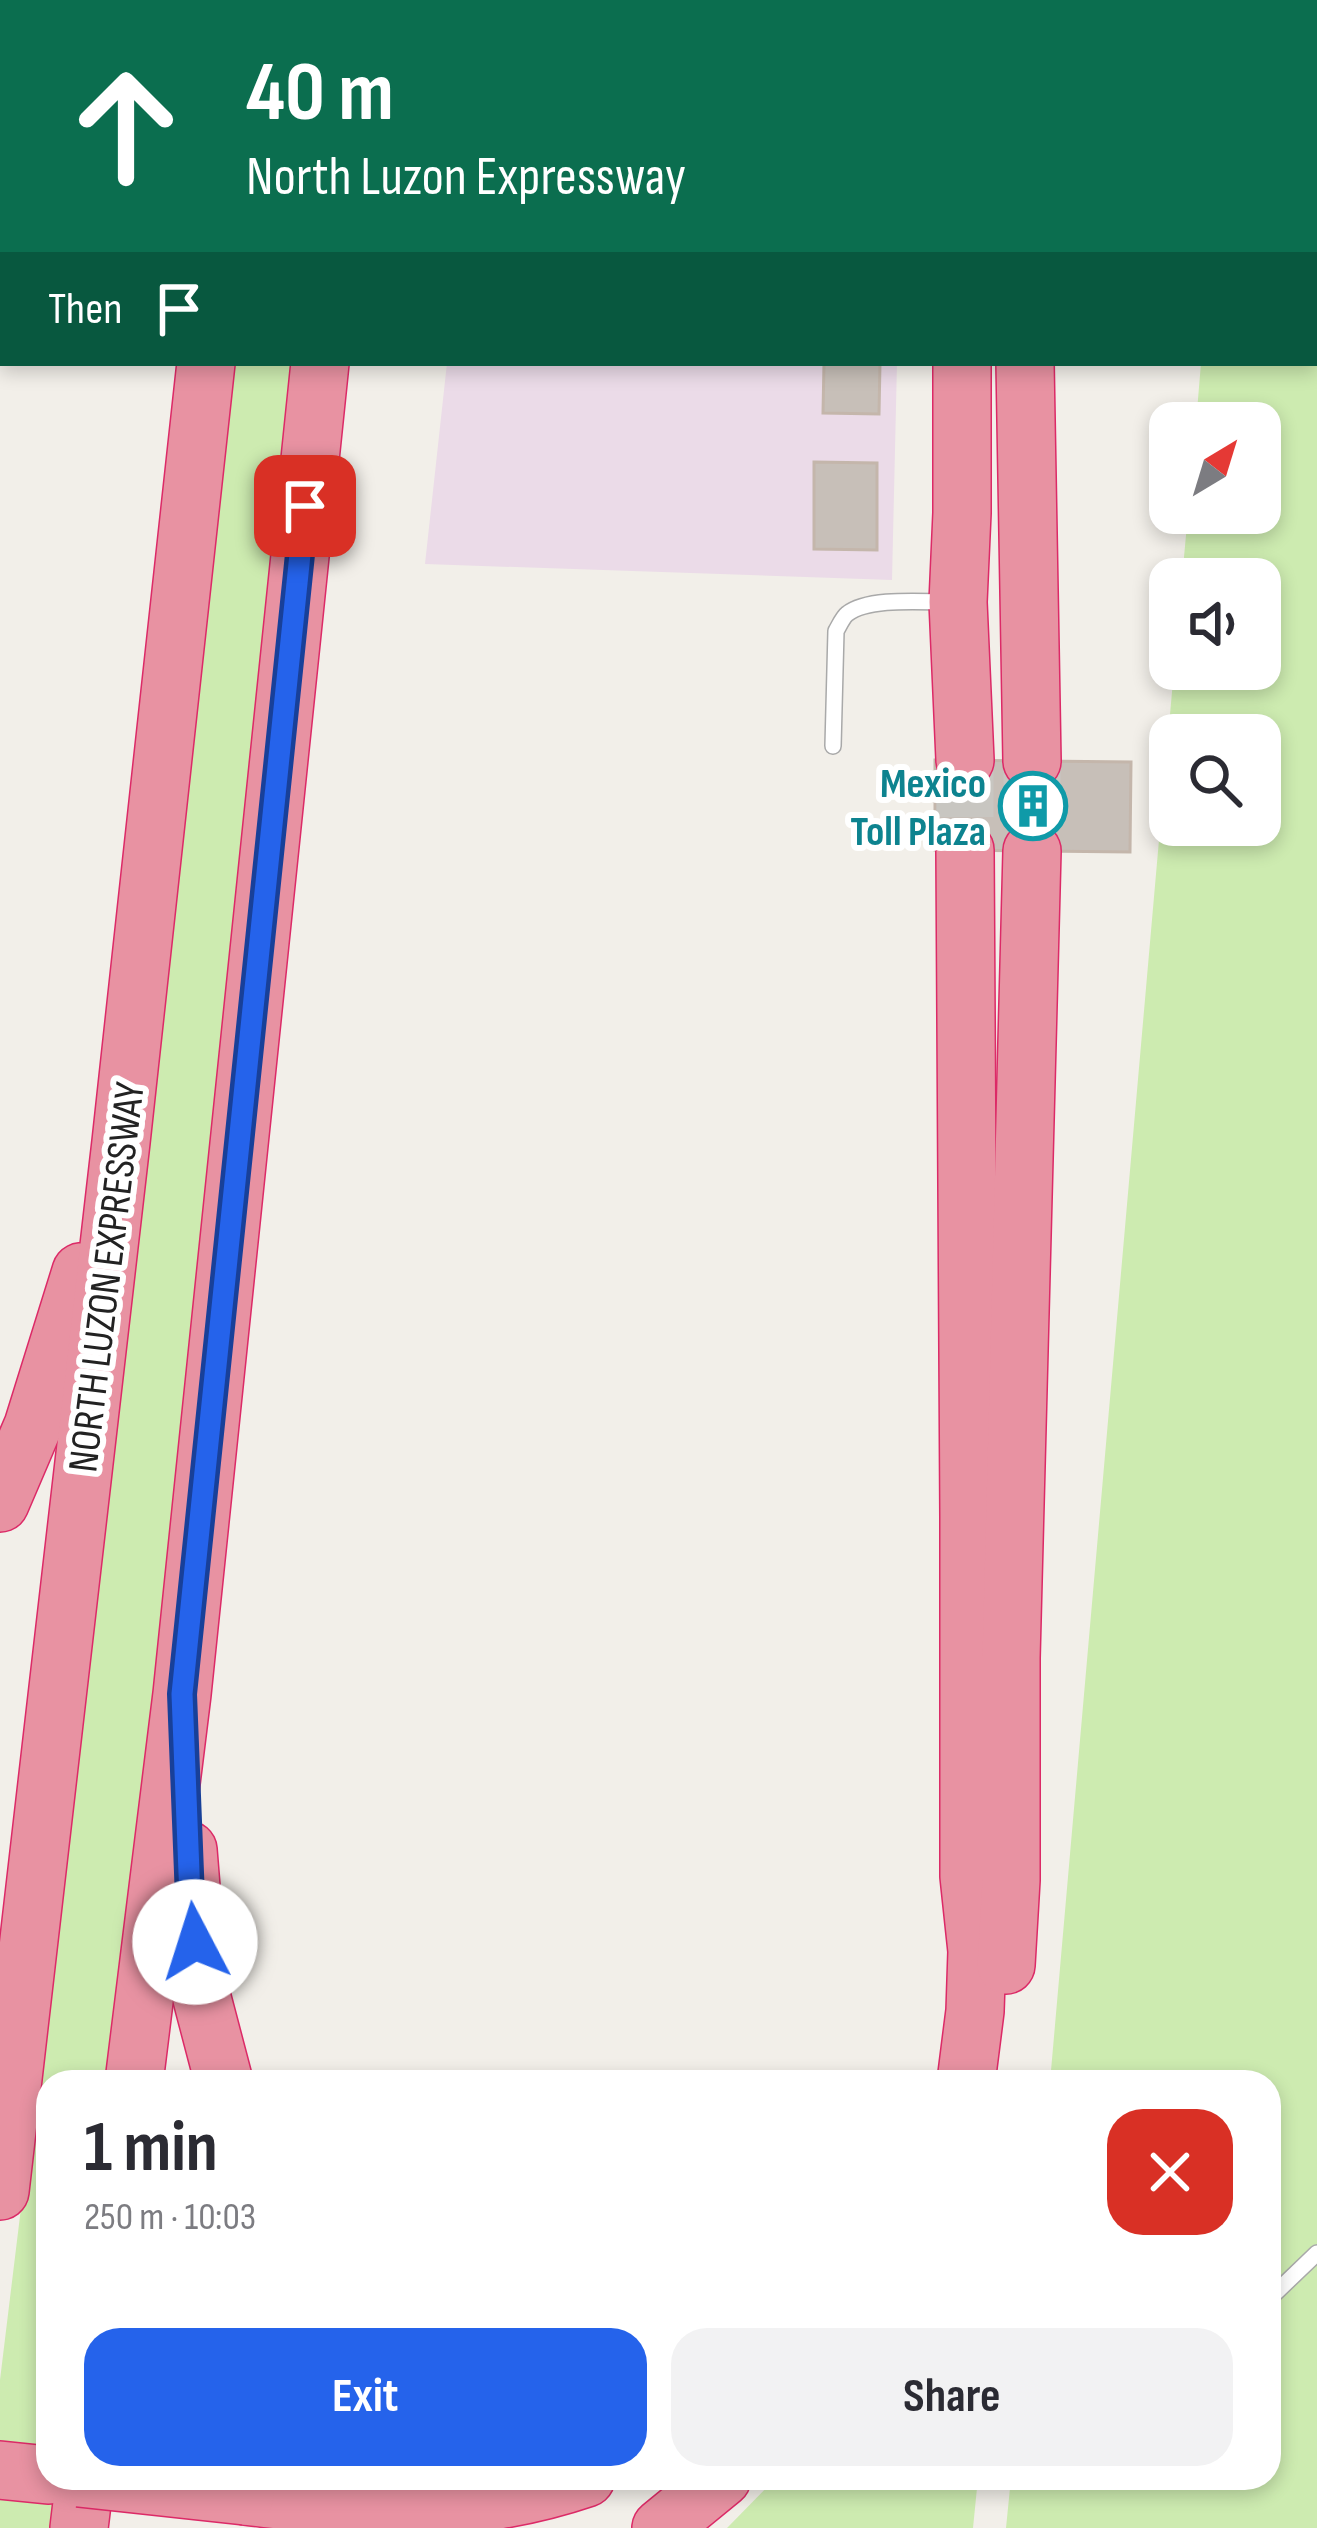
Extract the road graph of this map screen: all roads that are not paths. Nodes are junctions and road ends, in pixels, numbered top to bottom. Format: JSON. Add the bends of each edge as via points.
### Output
{"nodes":[{"id":1,"x":206,"y":366,"type":"edge"},
{"id":2,"x":320,"y":366,"type":"edge"},
{"id":3,"x":962,"y":366,"type":"edge"},
{"id":4,"x":1025,"y":366,"type":"edge"},
{"id":5,"x":958,"y":602,"type":"junction"},
{"id":6,"x":833,"y":746,"type":"dead end"},
{"id":7,"x":965,"y":760,"type":"tunnel mouth"},
{"id":8,"x":1032,"y":761,"type":"tunnel mouth"},
{"id":9,"x":965,"y":850,"type":"tunnel mouth"},
{"id":10,"x":1032,"y":851,"type":"tunnel mouth"},
{"id":11,"x":121,"y":1142,"type":"junction"},
{"id":12,"x":0,"y":1503,"type":"edge"},
{"id":13,"x":182,"y":1694,"type":"junction"},
{"id":14,"x":968,"y":1876,"type":"junction"},
{"id":15,"x":1003,"y":2000,"type":"junction"},
{"id":16,"x":135,"y":2070,"type":"edge"},
{"id":17,"x":221,"y":2070,"type":"edge"},
{"id":18,"x":932,"y":2070,"type":"edge"},
{"id":19,"x":968,"y":2070,"type":"edge"},
{"id":20,"x":980,"y":2070,"type":"edge"},
{"id":21,"x":999,"y":2070,"type":"edge"},
{"id":22,"x":0,"y":2191,"type":"edge"},
{"id":23,"x":1317,"y":2253,"type":"edge"},
{"id":24,"x":1281,"y":2288,"type":"edge"},
{"id":25,"x":0,"y":2470,"type":"edge"},
{"id":26,"x":36,"y":2474,"type":"edge"},
{"id":27,"x":81,"y":2490,"type":"edge"},
{"id":28,"x":191,"y":2490,"type":"edge"},
{"id":29,"x":546,"y":2490,"type":"edge"},
{"id":30,"x":707,"y":2490,"type":"edge"},
{"id":31,"x":79,"y":2528,"type":"edge"},
{"id":32,"x":661,"y":2528,"type":"edge"}],
"edges":[{"from":1,"to":11,"type":"highway","name":"NORTH LUZON EXPRESSWAY"},
{"from":2,"to":13,"type":"highway"},
{"from":3,"to":5,"type":"highway"},
{"from":4,"to":8,"type":"highway"},
{"from":5,"to":6,"type":"lane","via":[[884,603],[845,615],[836,631]]},
{"from":5,"to":7,"type":"highway"},
{"from":9,"to":14,"type":"highway"},
{"from":10,"to":15,"type":"highway"},
{"from":11,"to":12,"type":"highway","via":[[33,1426]]},
{"from":11,"to":22,"type":"highway","name":"NORTH LUZON EXPRESSWAY"},
{"from":13,"to":16,"type":"highway"},
{"from":13,"to":17,"type":"highway","via":[[199,1987]]},
{"from":14,"to":18,"type":"highway"},
{"from":14,"to":19,"type":"highway","via":[[977,1952]]},
{"from":15,"to":20,"type":"highway"},
{"from":15,"to":21,"type":"highway"},
{"from":23,"to":24,"type":"lane"},
{"from":25,"to":26,"type":"highway"},
{"from":27,"to":31,"type":"highway"},
{"from":28,"to":29,"type":"highway","bridge":true,"via":[[398,2510]]},
{"from":30,"to":32,"type":"highway"}]}
